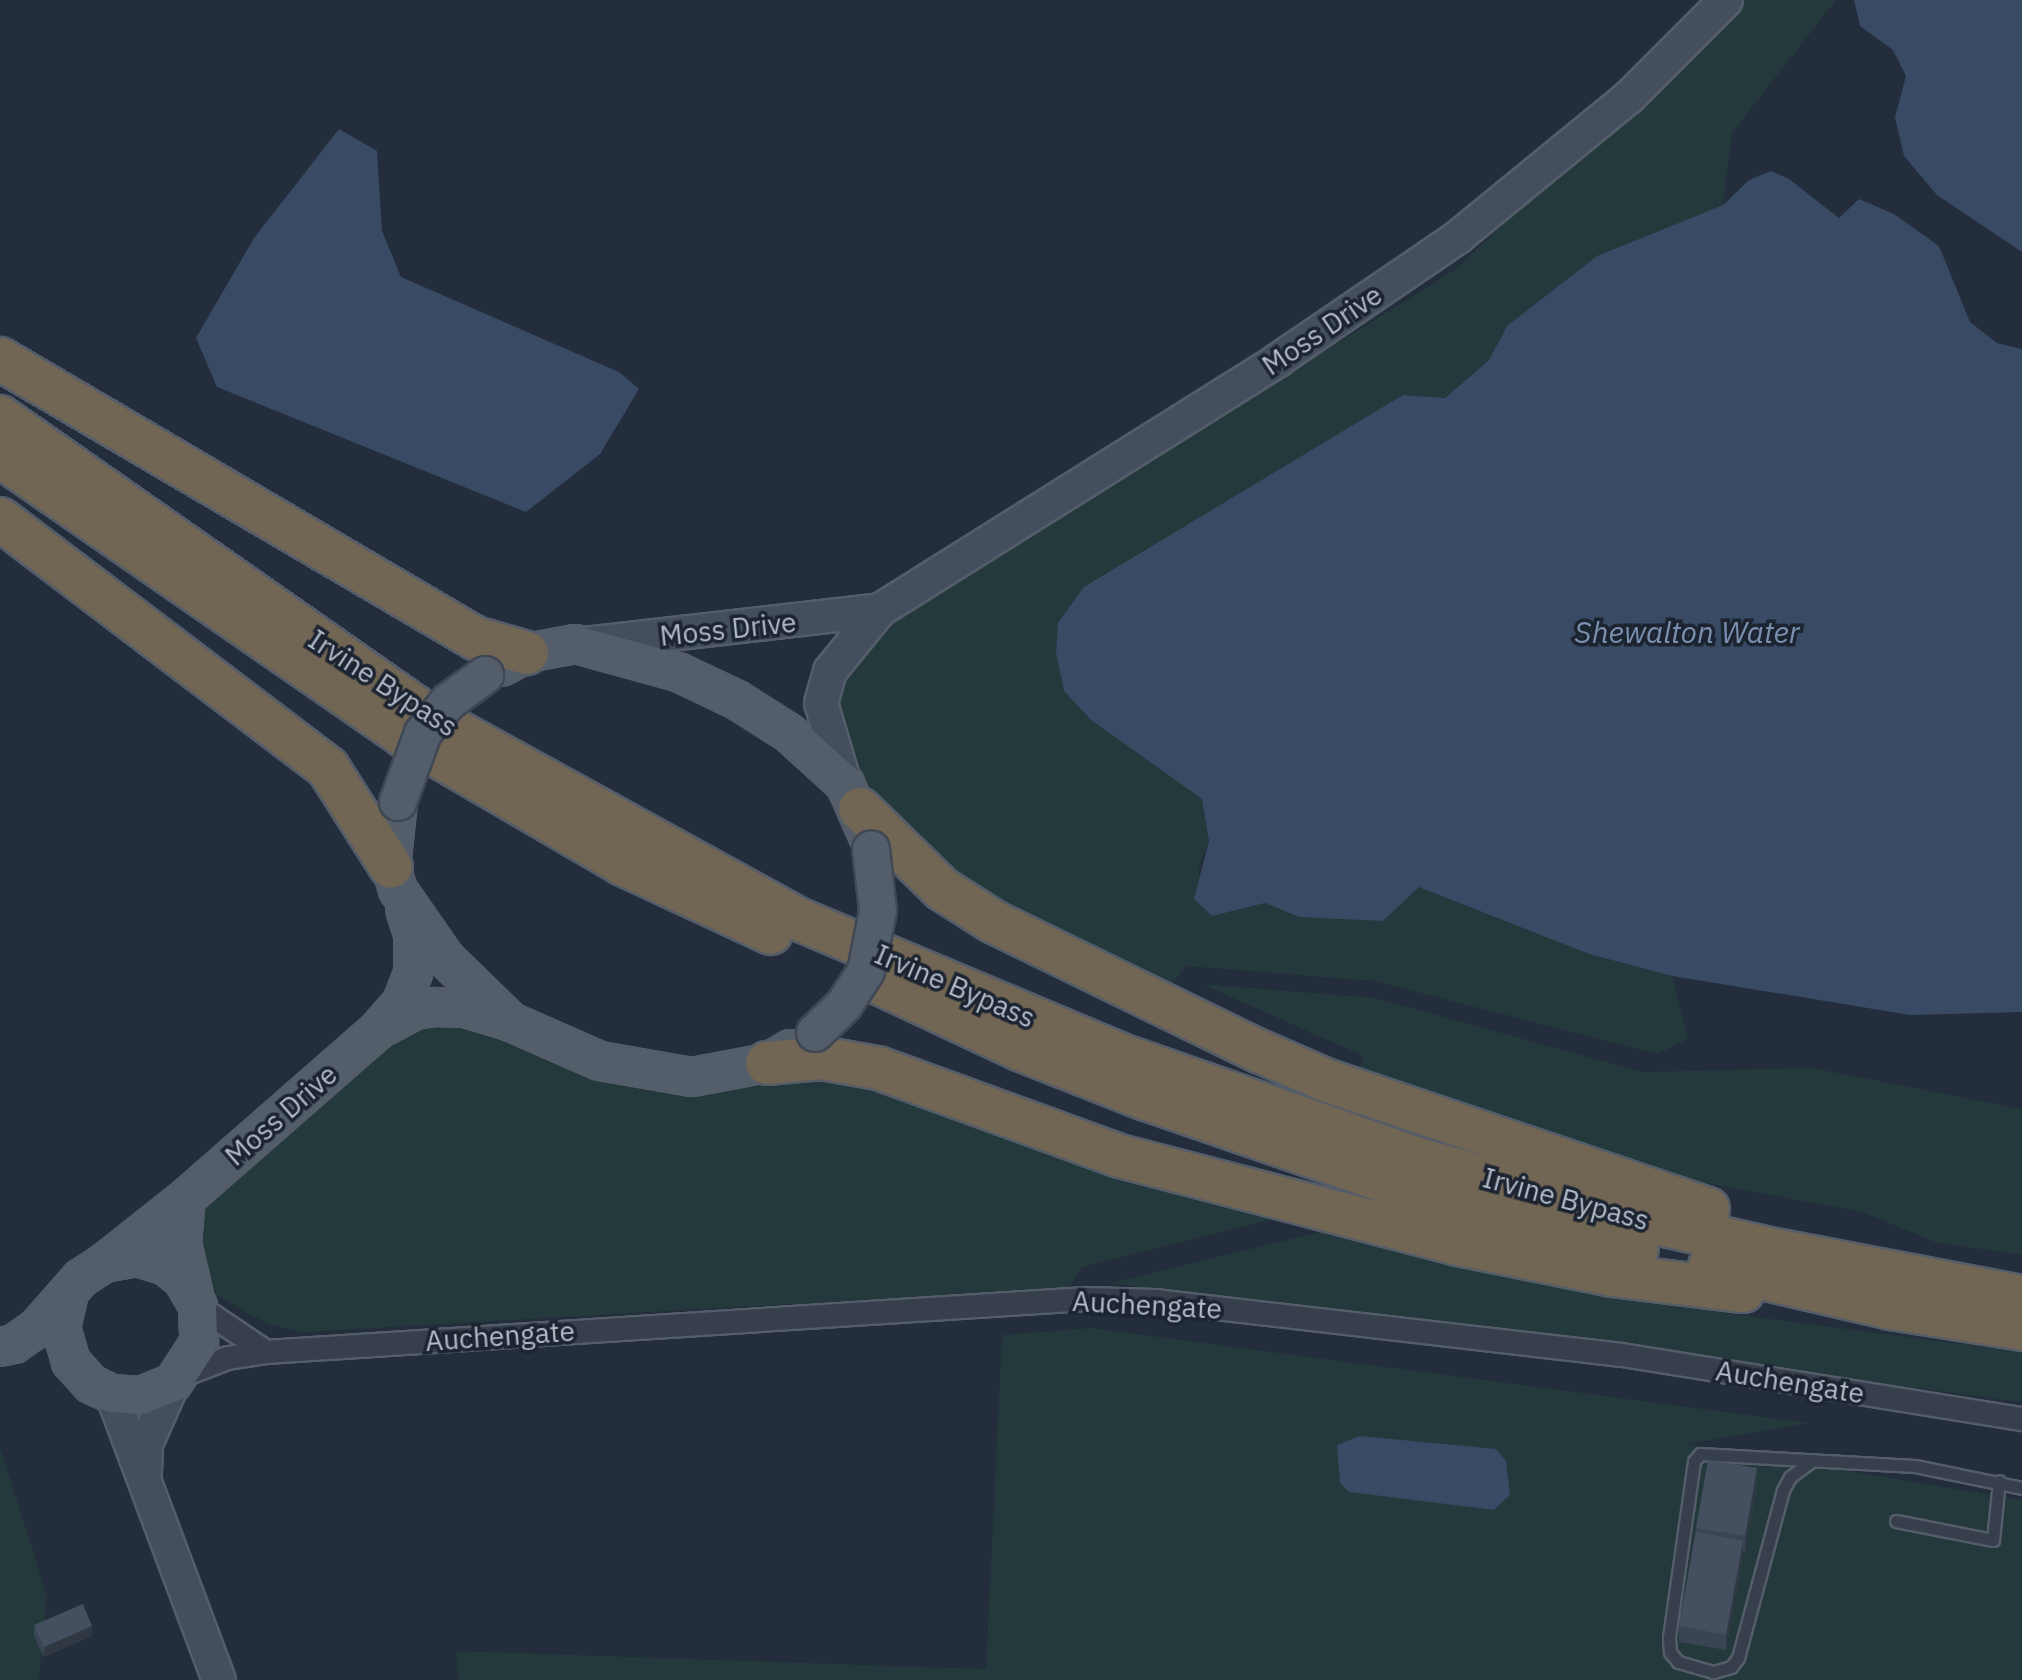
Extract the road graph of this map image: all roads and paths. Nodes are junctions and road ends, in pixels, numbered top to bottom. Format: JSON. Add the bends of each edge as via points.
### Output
{"nodes":[{"id":1,"x":1726,"y":0,"type":"edge"},
{"id":2,"x":0,"y":359,"type":"edge"},
{"id":3,"x":0,"y":417,"type":"edge"},
{"id":4,"x":0,"y":456,"type":"edge"},
{"id":5,"x":0,"y":519,"type":"edge"},
{"id":6,"x":880,"y":610,"type":"junction"},
{"id":7,"x":575,"y":644,"type":"junction"},
{"id":8,"x":527,"y":653,"type":"junction"},
{"id":9,"x":852,"y":796,"type":"junction"},
{"id":10,"x":394,"y":878,"type":"junction"},
{"id":11,"x":511,"y":1022,"type":"junction"},
{"id":12,"x":377,"y":1031,"type":"junction"},
{"id":13,"x":767,"y":1063,"type":"junction"},
{"id":14,"x":186,"y":1198,"type":"junction"},
{"id":15,"x":104,"y":1263,"type":"junction"},
{"id":16,"x":2022,"y":1296,"type":"edge"},
{"id":17,"x":68,"y":1297,"type":"junction"},
{"id":18,"x":197,"y":1303,"type":"junction"},
{"id":19,"x":1891,"y":1308,"type":"junction"},
{"id":20,"x":2022,"y":1329,"type":"edge"},
{"id":21,"x":7,"y":1346,"type":"edge"},
{"id":22,"x":266,"y":1352,"type":"junction"},
{"id":23,"x":177,"y":1379,"type":"junction"},
{"id":24,"x":101,"y":1389,"type":"junction"},
{"id":25,"x":2022,"y":1419,"type":"edge"},
{"id":26,"x":1810,"y":1462,"type":"junction"},
{"id":27,"x":1999,"y":1481,"type":"junction"},
{"id":28,"x":145,"y":1483,"type":"junction"},
{"id":29,"x":2022,"y":1488,"type":"edge"},
{"id":30,"x":1896,"y":1521,"type":"dead end"},
{"id":31,"x":219,"y":1680,"type":"edge"}],
"edges":[{"from":1,"to":6,"type":"main road","name":"Moss Drive","via":[[1629,97],[1458,237],[1278,360]]},
{"from":2,"to":8,"type":"highway","via":[[475,638]]},
{"from":3,"to":16,"type":"highway","name":"Irvine Bypass","via":[[425,714],[798,919],[1127,1057],[1415,1158],[1594,1209],[1765,1248]]},
{"from":4,"to":19,"type":"highway","name":"Irvine Bypass","via":[[404,736],[623,864],[1019,1049],[1416,1192]]},
{"from":5,"to":10,"type":"highway","via":[[328,768]]},
{"from":6,"to":7,"type":"main road","name":"Moss Drive"},
{"from":6,"to":9,"type":"main road","name":"Moss Drive","via":[[830,671],[821,703]]},
{"from":7,"to":8,"type":"main road"},
{"from":7,"to":9,"type":"main road","via":[[678,672],[737,700],[789,733]]},
{"from":8,"to":10,"type":"main road","bridge":true,"via":[[448,702],[423,733],[398,802]]},
{"from":9,"to":13,"type":"main road","bridge":true,"via":[[871,849],[878,911],[866,971],[844,1005],[815,1033]]},
{"from":9,"to":16,"type":"highway","via":[[942,889],[994,922],[1328,1081],[1672,1198]]},
{"from":10,"to":11,"type":"main road","via":[[446,959]]},
{"from":10,"to":12,"type":"main road","name":"Moss Drive","via":[[413,934],[413,973],[402,1002]]},
{"from":11,"to":12,"type":"main road","name":"Moss Drive","via":[[465,1008],[435,1007],[415,1010]]},
{"from":11,"to":13,"type":"main road","via":[[600,1061],[644,1071],[692,1077]]},
{"from":12,"to":14,"type":"main road","name":"Moss Drive"},
{"from":13,"to":19,"type":"highway","via":[[821,1058],[878,1068],[1120,1156],[1457,1244],[1612,1275]]},
{"from":14,"to":15,"type":"main road","name":"Moss Drive"},
{"from":14,"to":18,"type":"main road","via":[[182,1243]]},
{"from":15,"to":17,"type":"main road","via":[[81,1278]]},
{"from":15,"to":18,"type":"main road","via":[[137,1257],[166,1266]]},
{"from":17,"to":21,"type":"main road"},
{"from":17,"to":24,"type":"main road","via":[[63,1341],[71,1362]]},
{"from":18,"to":22,"type":"street"},
{"from":18,"to":23,"type":"main road","via":[[199,1343]]},
{"from":19,"to":20,"type":"highway","name":"Irvine Bypass"},
{"from":21,"to":24,"type":"main road"},
{"from":22,"to":23,"type":"street","name":"Auchengate","via":[[228,1358]]},
{"from":22,"to":25,"type":"street","name":"Auchengate","via":[[712,1320],[1086,1299],[1155,1301],[1622,1355]]},
{"from":23,"to":24,"type":"main road","via":[[141,1396]]},
{"from":23,"to":28,"type":"main road","via":[[146,1444]]},
{"from":24,"to":28,"type":"main road"},
{"from":26,"to":26,"type":"lane","via":[[1700,1454],[1694,1461],[1669,1637],[1670,1652],[1678,1662],[1713,1672],[1731,1667],[1738,1658],[1783,1490]]},
{"from":26,"to":27,"type":"lane","via":[[1915,1466]]},
{"from":27,"to":29,"type":"lane"},
{"from":27,"to":30,"type":"lane","via":[[1993,1540]]},
{"from":28,"to":31,"type":"main road"}]}
